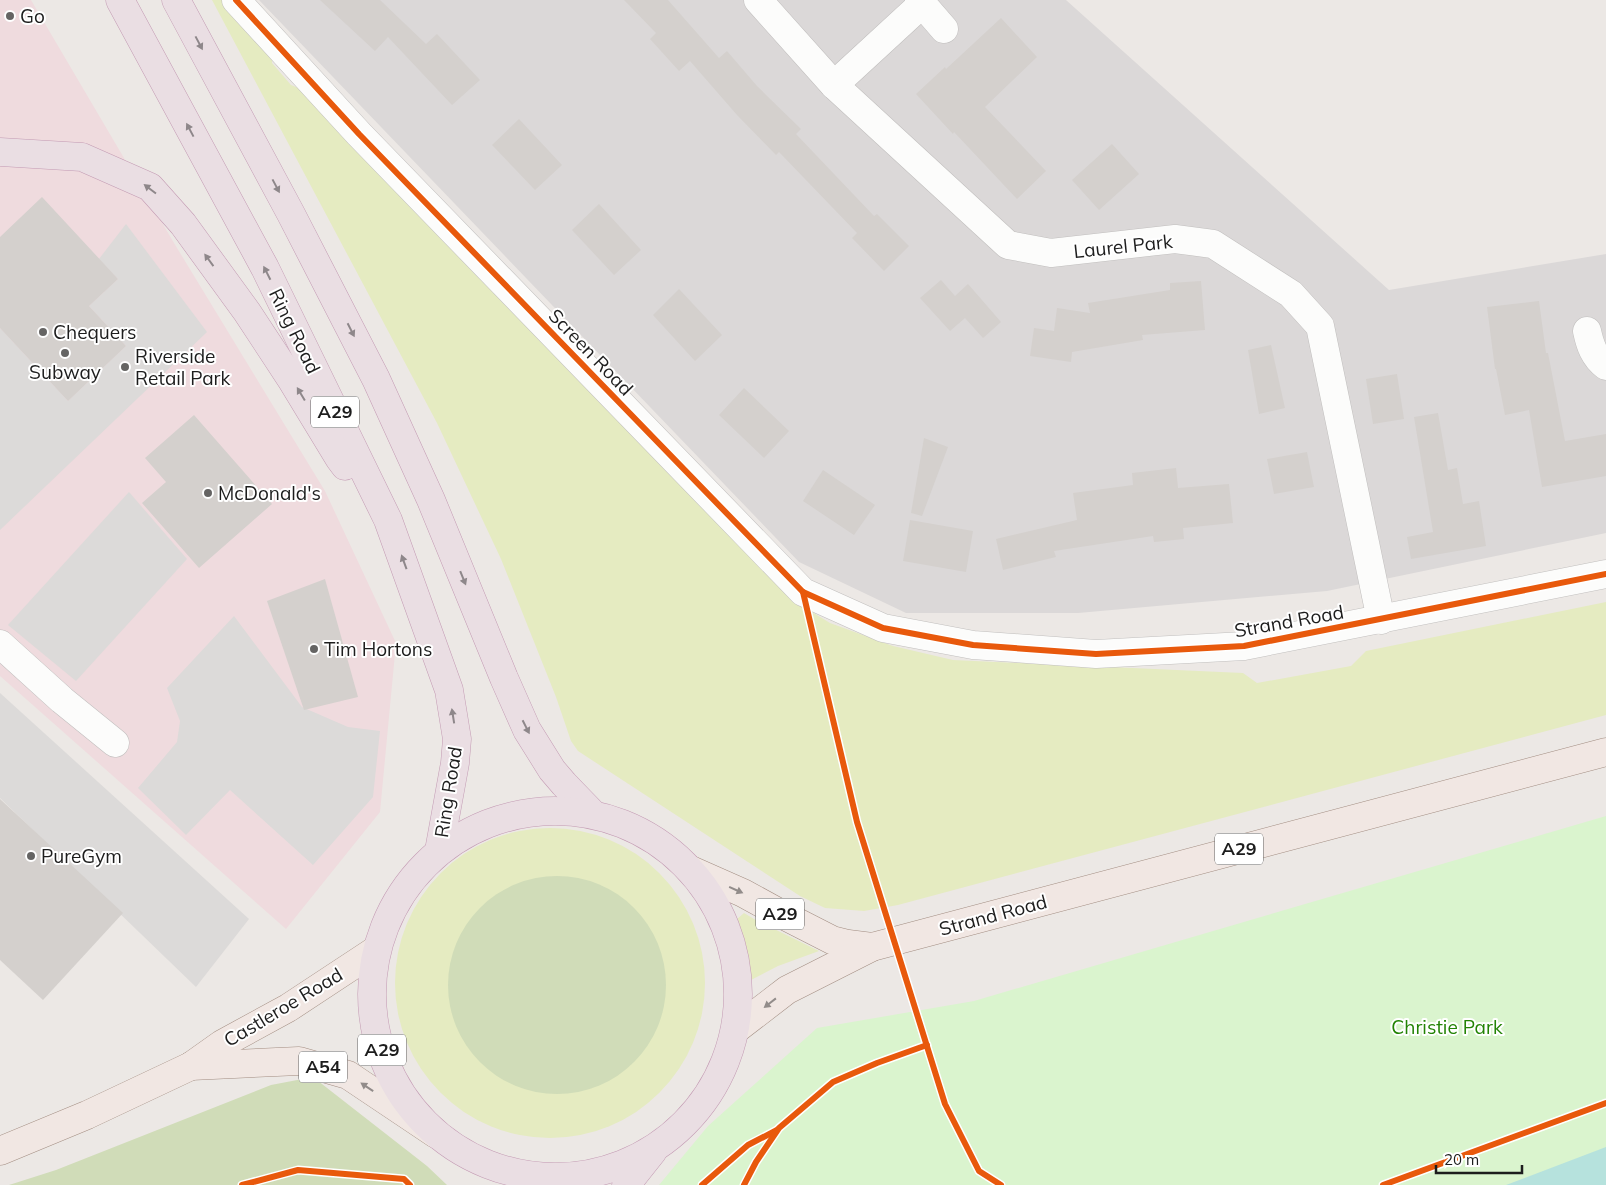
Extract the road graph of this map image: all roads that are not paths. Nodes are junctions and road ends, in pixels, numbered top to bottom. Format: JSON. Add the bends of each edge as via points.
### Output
{"nodes":[{"id":1,"x":120,"y":0,"type":"edge"},
{"id":2,"x":176,"y":0,"type":"edge"},
{"id":3,"x":236,"y":0,"type":"edge"},
{"id":4,"x":758,"y":0,"type":"edge"},
{"id":5,"x":920,"y":2,"type":"edge"},
{"id":6,"x":944,"y":28,"type":"dead end"},
{"id":7,"x":834,"y":85,"type":"junction"},
{"id":8,"x":0,"y":152,"type":"edge"},
{"id":9,"x":1588,"y":330,"type":"dead end"},
{"id":10,"x":1606,"y":366,"type":"edge"},
{"id":11,"x":388,"y":520,"type":"junction"},
{"id":12,"x":1606,"y":574,"type":"edge"},
{"id":13,"x":1380,"y":620,"type":"junction"},
{"id":14,"x":0,"y":644,"type":"edge"},
{"id":15,"x":973,"y":645,"type":"joint"},
{"id":16,"x":115,"y":743,"type":"dead end"},
{"id":17,"x":1606,"y":752,"type":"edge"},
{"id":18,"x":592,"y":813,"type":"junction"},
{"id":19,"x":439,"y":851,"type":"junction"},
{"id":20,"x":691,"y":870,"type":"junction"},
{"id":21,"x":872,"y":947,"type":"junction"},
{"id":22,"x":376,"y":950,"type":"junction"},
{"id":23,"x":735,"y":1030,"type":"junction"},
{"id":24,"x":191,"y":1066,"type":"junction"},
{"id":25,"x":436,"y":1134,"type":"junction"},
{"id":26,"x":657,"y":1146,"type":"junction"},
{"id":27,"x":0,"y":1150,"type":"edge"},
{"id":28,"x":466,"y":1155,"type":"junction"},
{"id":29,"x":496,"y":1185,"type":"edge"},
{"id":30,"x":626,"y":1185,"type":"edge"}],
"edges":[{"from":11,"to":1,"type":"highway","name":"Ring Road","number":"A29","one_way":true,"via":[[265,268]]},
{"from":2,"to":18,"type":"highway","number":"A29","one_way":true,"via":[[376,379],[431,500],[527,730],[552,770]]},
{"from":3,"to":15,"type":"street","name":"Screen Road","via":[[359,134],[803,592],[883,628]]},
{"from":4,"to":7,"type":"street","name":"Laurel Park"},
{"from":5,"to":6,"type":"street"},
{"from":5,"to":7,"type":"street"},
{"from":7,"to":13,"type":"street","name":"Laurel Park","via":[[1008,245],[1051,253],[1175,239],[1213,244],[1291,294],[1320,326]]},
{"from":11,"to":8,"type":"highway","one_way":true,"via":[[339,458],[248,312],[183,224],[150,187],[82,157]]},
{"from":9,"to":10,"type":"street","via":[[1590,346]]},
{"from":19,"to":11,"type":"highway","name":"Ring Road","number":"A29","one_way":true,"via":[[457,739],[449,690]]},
{"from":12,"to":13,"type":"street","name":"Strand Road"},
{"from":13,"to":15,"type":"street","name":"Strand Road","via":[[1244,646],[1096,654]]},
{"from":14,"to":16,"type":"street"},
{"from":17,"to":21,"type":"main road","name":"Strand Road","number":"A29"},
{"from":18,"to":19,"type":"highway","number":"A29","via":[[538,810],[486,823]]},
{"from":18,"to":20,"type":"highway","number":"A29","via":[[643,832]]},
{"from":19,"to":22,"type":"highway","number":"A29","via":[[399,895]]},
{"from":20,"to":21,"type":"main road","name":"Strand Road","number":"A29","one_way":true,"via":[[742,892],[832,940]]},
{"from":20,"to":23,"type":"highway","number":"A29","via":[[722,918],[738,973]]},
{"from":21,"to":23,"type":"main road","name":"Strand Road","number":"A29","one_way":true,"via":[[787,990]]},
{"from":22,"to":24,"type":"main road","name":"Castleroe Road","number":"A54"},
{"from":22,"to":25,"type":"highway","number":"A29","via":[[372,993],[376,1036],[391,1076],[410,1107]]},
{"from":23,"to":26,"type":"highway","number":"A29","via":[[719,1075],[693,1114]]},
{"from":25,"to":24,"type":"main road","name":"Castleroe Road","number":"A54","one_way":true,"via":[[348,1074],[299,1061]]},
{"from":24,"to":27,"type":"main road","name":"Castleroe Road","number":"A54","via":[[87,1115]]},
{"from":25,"to":28,"type":"highway","number":"A29"},
{"from":26,"to":28,"type":"highway","number":"A29","via":[[613,1168],[563,1177],[514,1173]]},
{"from":26,"to":30,"type":"highway","number":"A29"},
{"from":28,"to":29,"type":"highway","number":"A29"}]}
